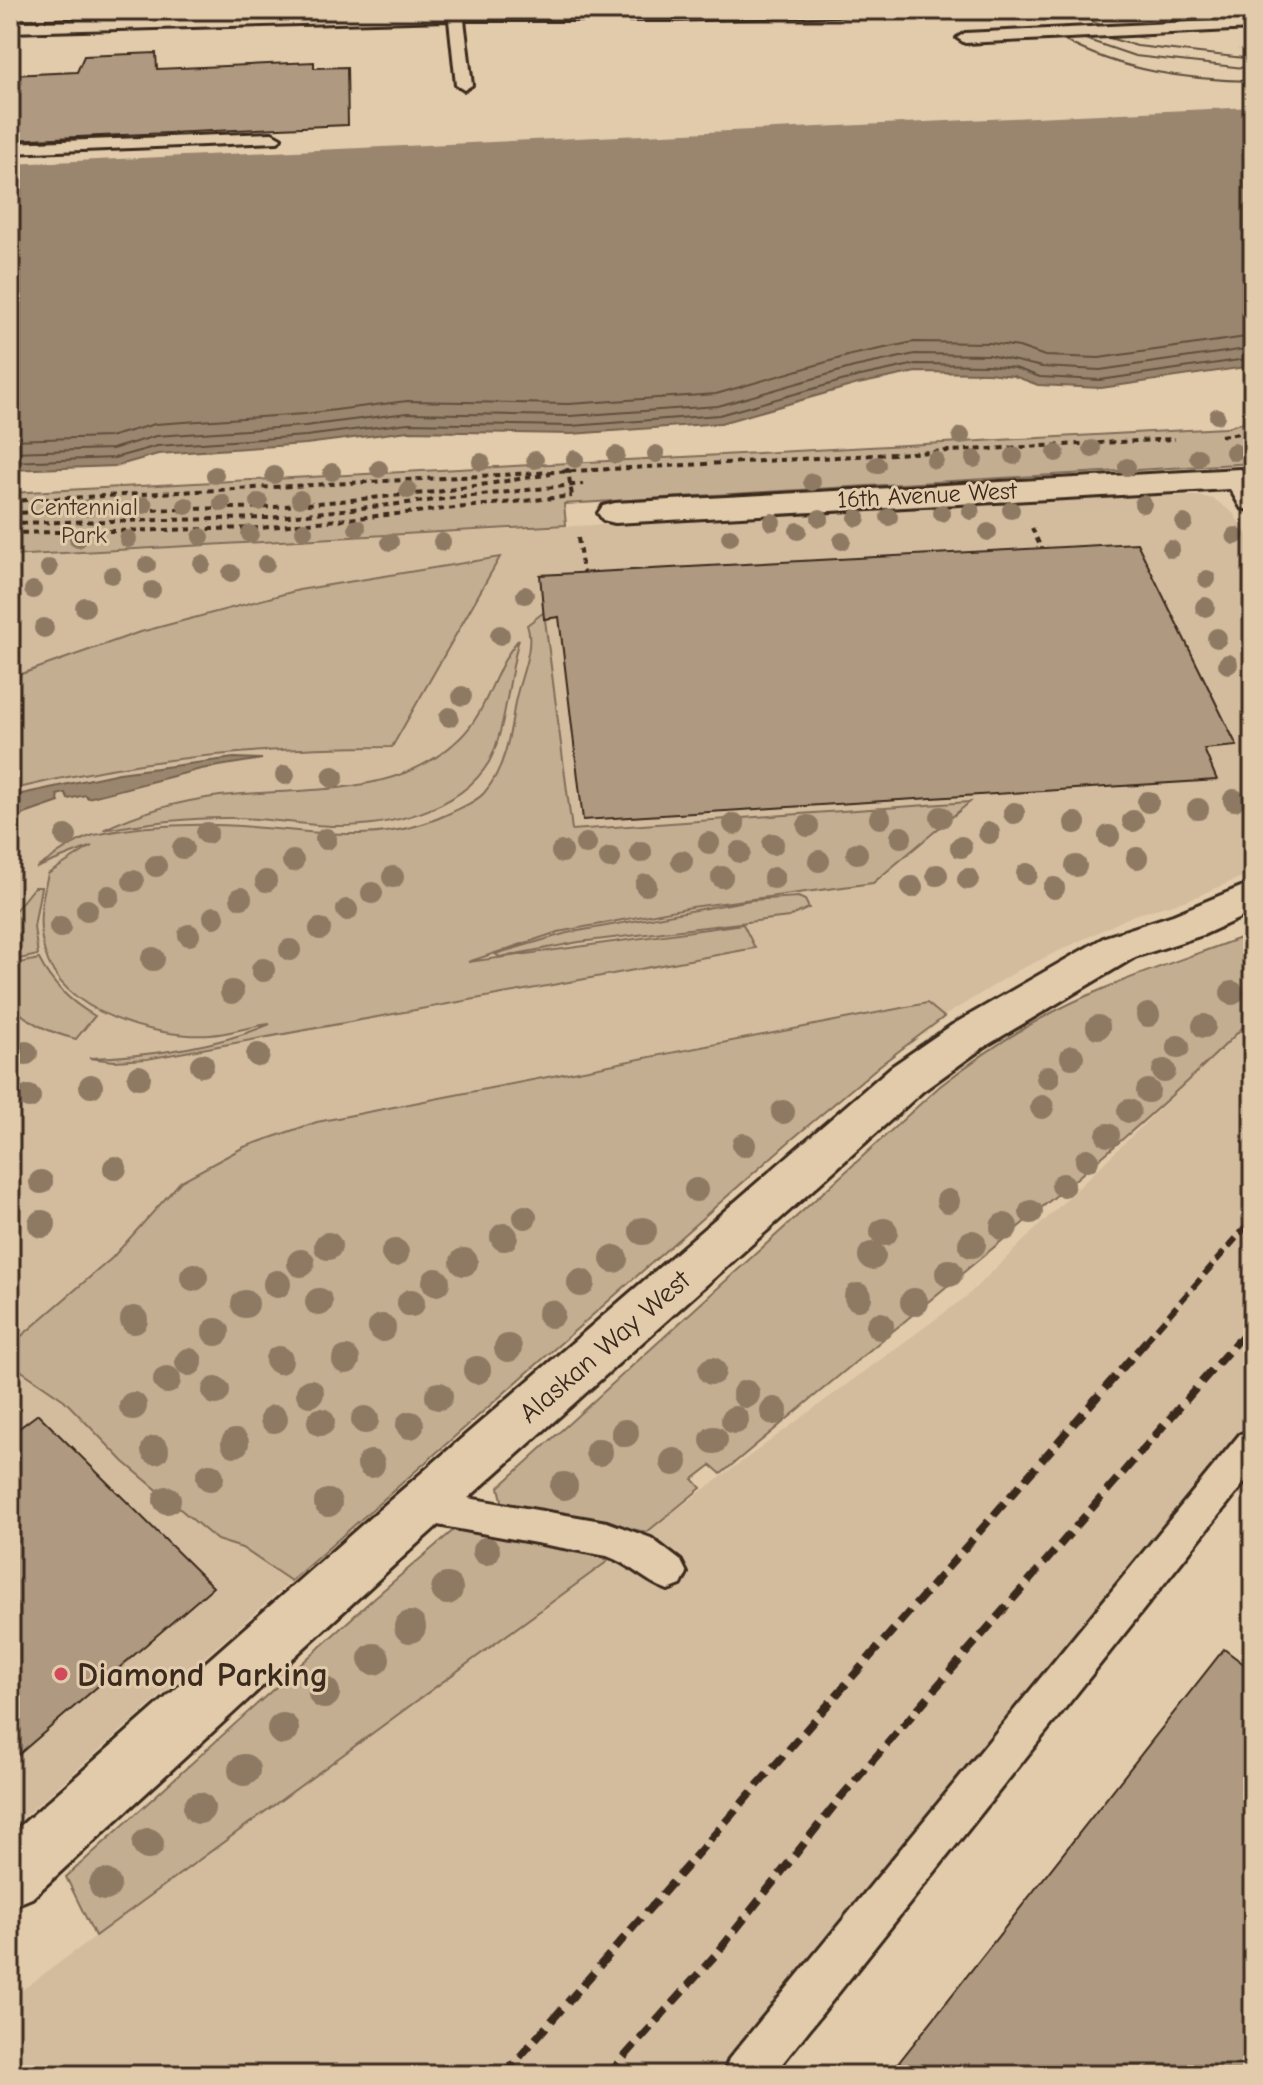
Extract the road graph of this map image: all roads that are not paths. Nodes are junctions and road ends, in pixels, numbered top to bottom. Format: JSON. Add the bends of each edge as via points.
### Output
{"nodes":[{"id":1,"x":104,"y":10,"type":"edge"},
{"id":2,"x":845,"y":10,"type":"edge"},
{"id":3,"x":493,"y":13,"type":"edge"},
{"id":4,"x":456,"y":15,"type":"junction"},
{"id":5,"x":1253,"y":24,"type":"edge"},
{"id":6,"x":53,"y":25,"type":"junction"},
{"id":7,"x":10,"y":27,"type":"edge"},
{"id":8,"x":965,"y":38,"type":"dead end"},
{"id":9,"x":464,"y":85,"type":"dead end"},
{"id":10,"x":272,"y":138,"type":"dead end"},
{"id":11,"x":10,"y":148,"type":"edge"},
{"id":12,"x":1246,"y":490,"type":"edge"},
{"id":13,"x":615,"y":513,"type":"dead end"},
{"id":14,"x":1253,"y":896,"type":"edge"},
{"id":15,"x":1253,"y":1445,"type":"edge"},
{"id":16,"x":421,"y":1506,"type":"junction"},
{"id":17,"x":668,"y":1573,"type":"dead end"},
{"id":18,"x":10,"y":1876,"type":"edge"},
{"id":19,"x":745,"y":2075,"type":"edge"}],
"edges":[{"from":1,"to":6,"type":"lane"},
{"from":2,"to":3,"type":"lane"},
{"from":3,"to":4,"type":"lane"},
{"from":4,"to":6,"type":"lane"},
{"from":4,"to":9,"type":"lane"},
{"from":5,"to":8,"type":"lane"},
{"from":6,"to":7,"type":"lane"},
{"from":10,"to":11,"type":"lane"},
{"from":12,"to":13,"type":"street","name":"16th Avenue West"},
{"from":14,"to":16,"type":"street","name":"Alaskan Way West","via":[[1120,947],[968,1036],[907,1079]]},
{"from":15,"to":19,"type":"lane"},
{"from":16,"to":17,"type":"lane","via":[[607,1539],[638,1550]]},
{"from":16,"to":18,"type":"street","name":"Alaskan Way West"}]}
